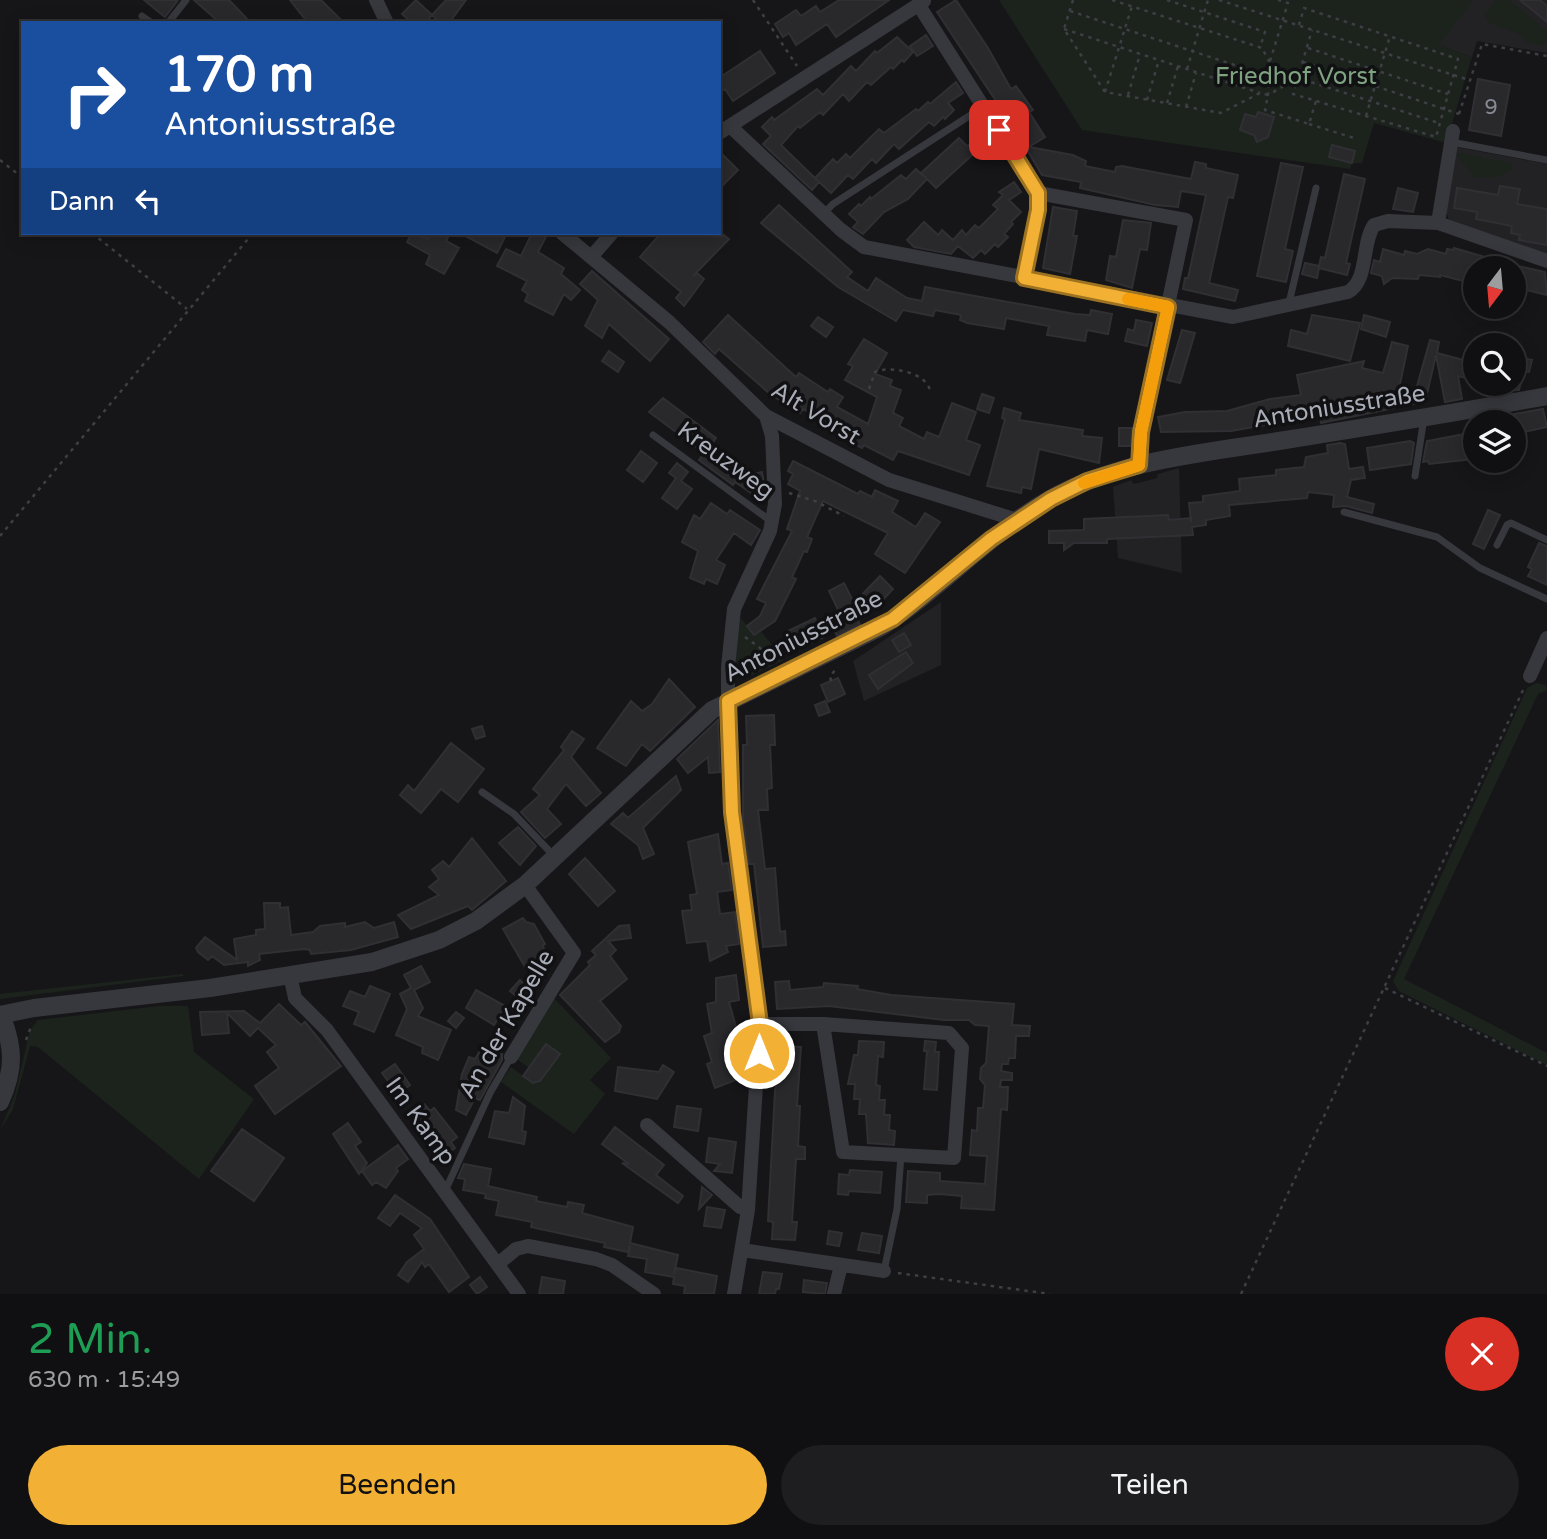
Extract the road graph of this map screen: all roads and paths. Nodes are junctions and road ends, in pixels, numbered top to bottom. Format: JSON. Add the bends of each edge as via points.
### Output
{"nodes":[{"id":1,"x":186,"y":0,"type":"edge"},
{"id":2,"x":376,"y":0,"type":"edge"},
{"id":3,"x":753,"y":0,"type":"edge"},
{"id":4,"x":1073,"y":0,"type":"edge"},
{"id":5,"x":1112,"y":0,"type":"edge"},
{"id":6,"x":1167,"y":0,"type":"edge"},
{"id":7,"x":1208,"y":0,"type":"edge"},
{"id":8,"x":1219,"y":0,"type":"edge"},
{"id":9,"x":1278,"y":0,"type":"edge"},
{"id":10,"x":1122,"y":1,"type":"edge"},
{"id":11,"x":921,"y":2,"type":"edge"},
{"id":12,"x":1132,"y":6,"type":"junction"},
{"id":13,"x":1069,"y":11,"type":"junction"},
{"id":14,"x":1204,"y":12,"type":"junction"},
{"id":15,"x":142,"y":16,"type":"dead end"},
{"id":16,"x":1283,"y":20,"type":"junction"},
{"id":17,"x":149,"y":21,"type":"edge"},
{"id":18,"x":170,"y":21,"type":"edge"},
{"id":19,"x":386,"y":21,"type":"edge"},
{"id":20,"x":1299,"y":26,"type":"junction"},
{"id":21,"x":1200,"y":28,"type":"junction"},
{"id":22,"x":1063,"y":29,"type":"junction"},
{"id":23,"x":1125,"y":29,"type":"junction"},
{"id":24,"x":1312,"y":30,"type":"junction"},
{"id":25,"x":1390,"y":36,"type":"junction"},
{"id":26,"x":1119,"y":47,"type":"junction"},
{"id":27,"x":1260,"y":47,"type":"junction"},
{"id":28,"x":1307,"y":47,"type":"junction"},
{"id":29,"x":1192,"y":52,"type":"junction"},
{"id":30,"x":1385,"y":53,"type":"junction"},
{"id":31,"x":1140,"y":54,"type":"junction"},
{"id":32,"x":1547,"y":57,"type":"edge"},
{"id":33,"x":1159,"y":60,"type":"junction"},
{"id":34,"x":1303,"y":62,"type":"junction"},
{"id":35,"x":1270,"y":63,"type":"junction"},
{"id":36,"x":1178,"y":66,"type":"junction"},
{"id":37,"x":1187,"y":69,"type":"junction"},
{"id":38,"x":1379,"y":71,"type":"junction"},
{"id":39,"x":1197,"y":72,"type":"junction"},
{"id":40,"x":1454,"y":75,"type":"junction"},
{"id":41,"x":1268,"y":76,"type":"junction"},
{"id":42,"x":805,"y":78,"type":"junction"},
{"id":43,"x":1298,"y":78,"type":"junction"},
{"id":44,"x":1469,"y":80,"type":"junction"},
{"id":45,"x":1375,"y":85,"type":"junction"},
{"id":46,"x":1105,"y":92,"type":"junction"},
{"id":47,"x":1260,"y":93,"type":"junction"},
{"id":48,"x":1448,"y":94,"type":"junction"},
{"id":49,"x":1268,"y":95,"type":"junction"},
{"id":50,"x":1127,"y":96,"type":"junction"},
{"id":51,"x":1147,"y":100,"type":"junction"},
{"id":52,"x":1316,"y":101,"type":"junction"},
{"id":53,"x":1370,"y":102,"type":"junction"},
{"id":54,"x":1167,"y":103,"type":"junction"},
{"id":55,"x":984,"y":107,"type":"junction"},
{"id":56,"x":1186,"y":107,"type":"junction"},
{"id":57,"x":1444,"y":107,"type":"junction"},
{"id":58,"x":1458,"y":114,"type":"junction"},
{"id":59,"x":1366,"y":116,"type":"junction"},
{"id":60,"x":1440,"y":123,"type":"junction"},
{"id":61,"x":1309,"y":124,"type":"junction"},
{"id":62,"x":725,"y":129,"type":"edge"},
{"id":63,"x":1452,"y":136,"type":"junction"},
{"id":64,"x":1354,"y":138,"type":"dead end"},
{"id":65,"x":0,"y":160,"type":"edge"},
{"id":66,"x":1547,"y":160,"type":"edge"},
{"id":67,"x":21,"y":176,"type":"edge"},
{"id":68,"x":1316,"y":188,"type":"dead end"},
{"id":69,"x":1038,"y":193,"type":"junction"},
{"id":70,"x":823,"y":214,"type":"junction"},
{"id":71,"x":1438,"y":223,"type":"junction"},
{"id":72,"x":94,"y":235,"type":"edge"},
{"id":73,"x":251,"y":235,"type":"edge"},
{"id":74,"x":565,"y":235,"type":"edge"},
{"id":75,"x":610,"y":235,"type":"edge"},
{"id":76,"x":592,"y":256,"type":"junction"},
{"id":77,"x":1547,"y":261,"type":"edge"},
{"id":78,"x":1024,"y":278,"type":"junction"},
{"id":79,"x":1289,"y":304,"type":"junction"},
{"id":80,"x":1168,"y":307,"type":"junction"},
{"id":81,"x":188,"y":310,"type":"junction"},
{"id":82,"x":869,"y":389,"type":"dead end"},
{"id":83,"x":930,"y":393,"type":"dead end"},
{"id":84,"x":1547,"y":396,"type":"edge"},
{"id":85,"x":766,"y":416,"type":"junction"},
{"id":86,"x":1424,"y":417,"type":"junction"},
{"id":87,"x":653,"y":435,"type":"dead end"},
{"id":88,"x":1139,"y":465,"type":"junction"},
{"id":89,"x":1415,"y":476,"type":"dead end"},
{"id":90,"x":775,"y":489,"type":"junction"},
{"id":91,"x":1344,"y":512,"type":"dead end"},
{"id":92,"x":844,"y":516,"type":"dead end"},
{"id":93,"x":1017,"y":520,"type":"junction"},
{"id":94,"x":772,"y":522,"type":"junction"},
{"id":95,"x":0,"y":536,"type":"edge"},
{"id":96,"x":1547,"y":540,"type":"edge"},
{"id":97,"x":1496,"y":545,"type":"dead end"},
{"id":98,"x":1547,"y":599,"type":"edge"},
{"id":99,"x":730,"y":633,"type":"junction"},
{"id":100,"x":1547,"y":638,"type":"edge"},
{"id":101,"x":843,"y":664,"type":"dead end"},
{"id":102,"x":1530,"y":676,"type":"joint"},
{"id":103,"x":778,"y":677,"type":"junction"},
{"id":104,"x":831,"y":681,"type":"dead end"},
{"id":105,"x":728,"y":701,"type":"junction"},
{"id":106,"x":482,"y":792,"type":"dead end"},
{"id":107,"x":556,"y":858,"type":"junction"},
{"id":108,"x":525,"y":886,"type":"junction"},
{"id":109,"x":290,"y":975,"type":"junction"},
{"id":110,"x":1385,"y":988,"type":"junction"},
{"id":111,"x":1,"y":1015,"type":"edge"},
{"id":112,"x":760,"y":1024,"type":"junction"},
{"id":113,"x":824,"y":1024,"type":"junction"},
{"id":114,"x":511,"y":1057,"type":"joint"},
{"id":115,"x":1547,"y":1066,"type":"edge"},
{"id":116,"x":0,"y":1102,"type":"edge"},
{"id":117,"x":647,"y":1125,"type":"dead end"},
{"id":118,"x":901,"y":1155,"type":"junction"},
{"id":119,"x":444,"y":1192,"type":"junction"},
{"id":120,"x":748,"y":1210,"type":"junction"},
{"id":121,"x":742,"y":1250,"type":"junction"},
{"id":122,"x":498,"y":1264,"type":"junction"},
{"id":123,"x":841,"y":1265,"type":"junction"},
{"id":124,"x":884,"y":1271,"type":"junction"},
{"id":125,"x":519,"y":1294,"type":"edge"},
{"id":126,"x":654,"y":1294,"type":"edge"},
{"id":127,"x":734,"y":1294,"type":"edge"},
{"id":128,"x":834,"y":1294,"type":"edge"},
{"id":129,"x":1050,"y":1294,"type":"edge"},
{"id":130,"x":1241,"y":1294,"type":"edge"}],
"edges":[{"from":1,"to":18,"type":"lane"},
{"from":2,"to":19,"type":"street"},
{"from":3,"to":42,"type":"path"},
{"from":4,"to":13,"type":"path"},
{"from":5,"to":10,"type":"path"},
{"from":6,"to":14,"type":"path"},
{"from":7,"to":14,"type":"path"},
{"from":8,"to":16,"type":"path"},
{"from":9,"to":16,"type":"path","via":[[1288,3]]},
{"from":10,"to":12,"type":"path"},
{"from":11,"to":42,"type":"street"},
{"from":11,"to":55,"type":"street"},
{"from":12,"to":21,"type":"path"},
{"from":12,"to":23,"type":"path"},
{"from":13,"to":22,"type":"path"},
{"from":13,"to":23,"type":"path"},
{"from":14,"to":21,"type":"path"},
{"from":14,"to":27,"type":"path","via":[[1265,32]]},
{"from":15,"to":17,"type":"lane"},
{"from":16,"to":20,"type":"path"},
{"from":16,"to":35,"type":"path"},
{"from":20,"to":24,"type":"path"},
{"from":20,"to":25,"type":"path","via":[[1304,8]]},
{"from":21,"to":27,"type":"path"},
{"from":21,"to":29,"type":"path"},
{"from":22,"to":26,"type":"path"},
{"from":22,"to":46,"type":"path"},
{"from":23,"to":26,"type":"path"},
{"from":23,"to":29,"type":"path"},
{"from":24,"to":28,"type":"path"},
{"from":24,"to":30,"type":"path"},
{"from":25,"to":30,"type":"path"},
{"from":25,"to":40,"type":"path","via":[[1458,59]]},
{"from":26,"to":31,"type":"path"},
{"from":26,"to":46,"type":"path"},
{"from":27,"to":35,"type":"path"},
{"from":28,"to":34,"type":"path"},
{"from":28,"to":38,"type":"path"},
{"from":29,"to":37,"type":"path"},
{"from":29,"to":41,"type":"path"},
{"from":30,"to":38,"type":"path"},
{"from":30,"to":40,"type":"path"},
{"from":31,"to":33,"type":"path"},
{"from":31,"to":50,"type":"path"},
{"from":32,"to":44,"type":"path","via":[[1482,44]]},
{"from":33,"to":36,"type":"path"},
{"from":33,"to":51,"type":"path"},
{"from":34,"to":43,"type":"path"},
{"from":34,"to":45,"type":"path"},
{"from":35,"to":41,"type":"path"},
{"from":36,"to":37,"type":"path"},
{"from":36,"to":54,"type":"path"},
{"from":37,"to":39,"type":"path"},
{"from":38,"to":45,"type":"path"},
{"from":38,"to":48,"type":"path"},
{"from":39,"to":47,"type":"path"},
{"from":39,"to":56,"type":"path"},
{"from":40,"to":44,"type":"path"},
{"from":40,"to":48,"type":"path"},
{"from":41,"to":49,"type":"path"},
{"from":42,"to":62,"type":"street"},
{"from":43,"to":49,"type":"path"},
{"from":43,"to":52,"type":"path","via":[[1293,93]]},
{"from":43,"to":53,"type":"path"},
{"from":44,"to":58,"type":"path"},
{"from":45,"to":53,"type":"path"},
{"from":45,"to":57,"type":"path"},
{"from":46,"to":50,"type":"path"},
{"from":47,"to":49,"type":"path"},
{"from":47,"to":56,"type":"path","via":[[1221,113]]},
{"from":48,"to":57,"type":"path"},
{"from":49,"to":61,"type":"path","via":[[1265,110]]},
{"from":50,"to":51,"type":"path"},
{"from":51,"to":54,"type":"path"},
{"from":52,"to":59,"type":"path"},
{"from":52,"to":61,"type":"path"},
{"from":53,"to":59,"type":"path"},
{"from":53,"to":60,"type":"path"},
{"from":54,"to":56,"type":"path"},
{"from":55,"to":69,"type":"street"},
{"from":55,"to":70,"type":"lane"},
{"from":57,"to":58,"type":"path"},
{"from":57,"to":60,"type":"path"},
{"from":58,"to":63,"type":"path"},
{"from":59,"to":60,"type":"path","via":[[1436,136]]},
{"from":61,"to":64,"type":"path"},
{"from":62,"to":70,"type":"street"},
{"from":63,"to":66,"type":"lane"},
{"from":63,"to":71,"type":"street"},
{"from":65,"to":67,"type":"path"},
{"from":68,"to":79,"type":"lane"},
{"from":69,"to":78,"type":"street"},
{"from":69,"to":80,"type":"street","via":[[1186,220]]},
{"from":70,"to":78,"type":"street","via":[[849,238],[872,250]]},
{"from":71,"to":77,"type":"street"},
{"from":71,"to":79,"type":"street","via":[[1377,223],[1370,231],[1353,290]]},
{"from":72,"to":81,"type":"path"},
{"from":73,"to":81,"type":"path"},
{"from":74,"to":76,"type":"street","name":"Alt Vorst"},
{"from":75,"to":76,"type":"street"},
{"from":76,"to":85,"type":"street","name":"Alt Vorst","via":[[669,322]]},
{"from":78,"to":80,"type":"street"},
{"from":79,"to":80,"type":"street","via":[[1233,317]]},
{"from":80,"to":88,"type":"street","via":[[1141,432]]},
{"from":81,"to":95,"type":"path"},
{"from":82,"to":83,"type":"path","via":[[876,372],[883,369],[922,378]]},
{"from":84,"to":86,"type":"street","name":"Antoniusstraße"},
{"from":85,"to":90,"type":"street","name":"Kreuzweg","via":[[772,436]]},
{"from":85,"to":93,"type":"street","name":"Alt Vorst","via":[[889,480]]},
{"from":86,"to":88,"type":"street","name":"Antoniusstraße"},
{"from":86,"to":89,"type":"lane"},
{"from":87,"to":94,"type":"lane","name":"Kreuzweg"},
{"from":88,"to":93,"type":"street","name":"Antoniusstraße","via":[[1087,481]]},
{"from":90,"to":92,"type":"path","via":[[816,501]]},
{"from":90,"to":94,"type":"street","name":"Kreuzweg"},
{"from":91,"to":98,"type":"lane","via":[[1437,537],[1480,568]]},
{"from":93,"to":103,"type":"street","name":"Antoniusstraße","via":[[893,619]]},
{"from":94,"to":99,"type":"street","name":"Kreuzweg","via":[[734,608]]},
{"from":96,"to":97,"type":"lane","via":[[1511,523]]},
{"from":99,"to":103,"type":"path","via":[[742,635],[760,648]]},
{"from":99,"to":105,"type":"street","name":"Kreuzweg"},
{"from":100,"to":102,"type":"street"},
{"from":101,"to":104,"type":"path","via":[[830,676]]},
{"from":102,"to":110,"type":"path"},
{"from":103,"to":105,"type":"street","name":"Antoniusstraße"},
{"from":105,"to":107,"type":"street","name":"Antoniusstraße","via":[[681,736]]},
{"from":105,"to":112,"type":"street","name":"Kreuzweg","via":[[732,812]]},
{"from":106,"to":107,"type":"lane","via":[[514,814]]},
{"from":107,"to":108,"type":"street","name":"Antoniusstraße"},
{"from":108,"to":109,"type":"street","name":"Antoniusstraße","via":[[460,930],[418,949],[372,962]]},
{"from":108,"to":114,"type":"street","name":"An der Kapelle","via":[[574,953]]},
{"from":109,"to":111,"type":"street","name":"Antoniusstraße"},
{"from":109,"to":119,"type":"street","name":"Im Kamp","via":[[296,998],[327,1030]]},
{"from":110,"to":115,"type":"path"},
{"from":110,"to":130,"type":"path"},
{"from":111,"to":116,"type":"street","via":[[12,1042],[11,1065]]},
{"from":112,"to":113,"type":"street"},
{"from":112,"to":120,"type":"street","name":"Kreuzweg"},
{"from":113,"to":118,"type":"street","via":[[843,1152]]},
{"from":113,"to":118,"type":"street","via":[[949,1033],[961,1048],[954,1158]]},
{"from":114,"to":119,"type":"lane","name":"An der Kapelle"},
{"from":117,"to":120,"type":"street"},
{"from":118,"to":124,"type":"lane","via":[[897,1209]]},
{"from":119,"to":122,"type":"street","name":"Im Kamp"},
{"from":120,"to":121,"type":"street","name":"Kreuzweg"},
{"from":121,"to":123,"type":"street"},
{"from":121,"to":127,"type":"street","name":"Kreuzweg"},
{"from":122,"to":125,"type":"street","name":"Im Kamp"},
{"from":122,"to":126,"type":"street","via":[[516,1249],[528,1247],[596,1259]]},
{"from":123,"to":124,"type":"street"},
{"from":123,"to":128,"type":"street"},
{"from":124,"to":129,"type":"path"}]}
